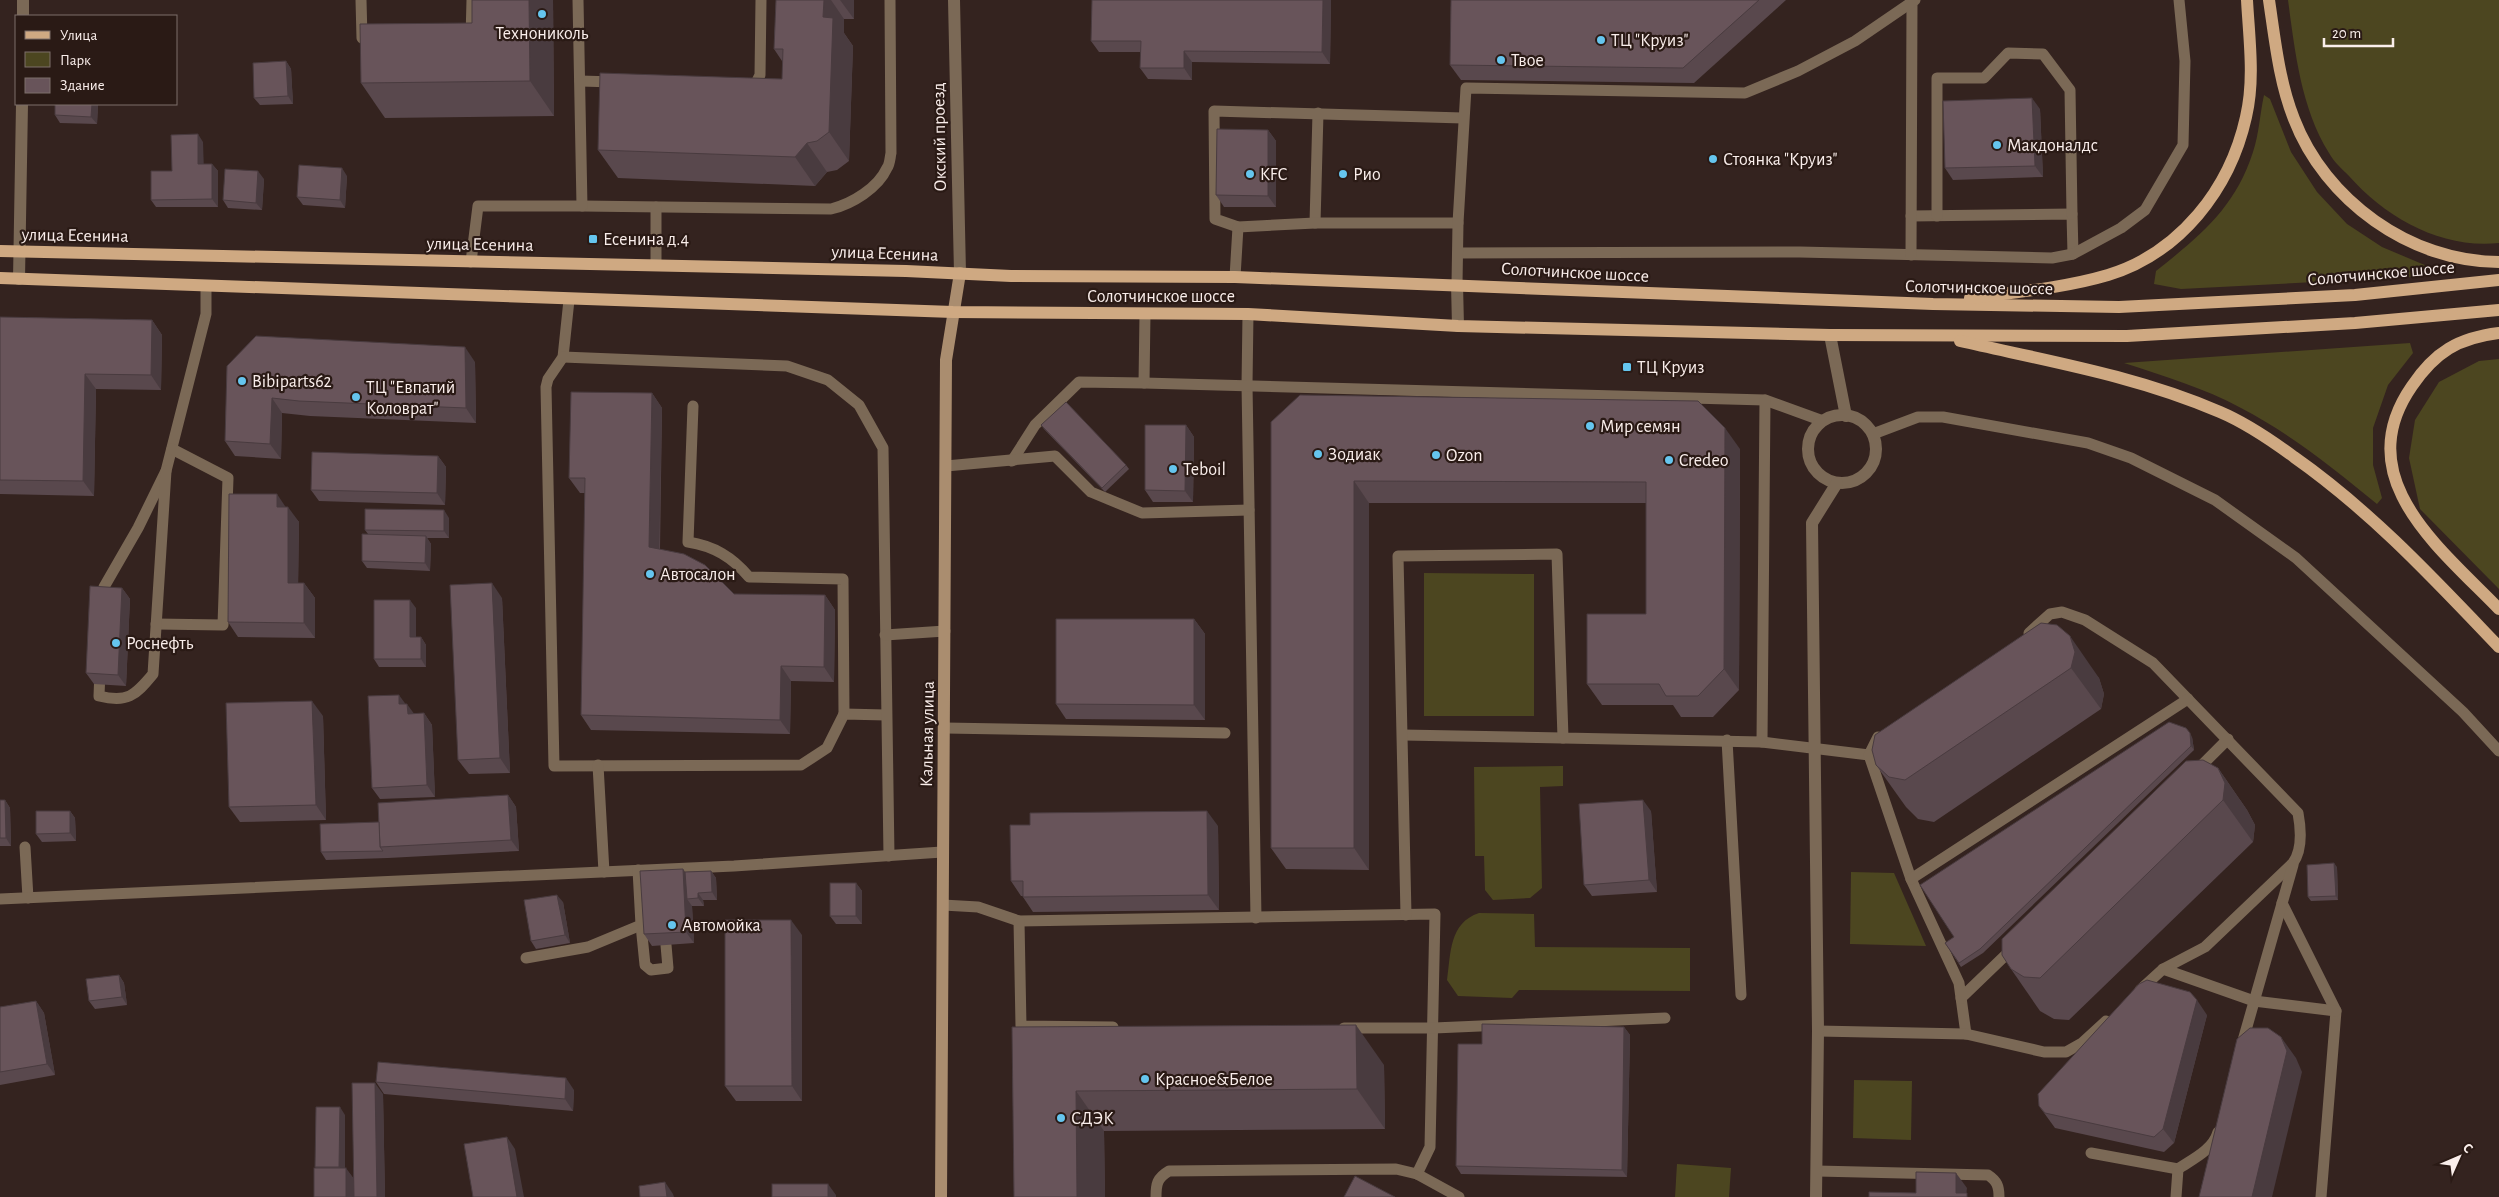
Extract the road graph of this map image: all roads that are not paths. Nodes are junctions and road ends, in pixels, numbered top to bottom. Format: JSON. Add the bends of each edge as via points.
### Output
{"nodes":[{"id":1,"x":23,"y":0,"type":"edge"},
{"id":2,"x":361,"y":0,"type":"edge"},
{"id":3,"x":472,"y":0,"type":"edge"},
{"id":4,"x":578,"y":0,"type":"edge"},
{"id":5,"x":761,"y":0,"type":"edge"},
{"id":6,"x":890,"y":0,"type":"edge"},
{"id":7,"x":954,"y":0,"type":"edge"},
{"id":8,"x":2179,"y":0,"type":"edge"},
{"id":9,"x":2247,"y":0,"type":"edge"},
{"id":10,"x":2269,"y":0,"type":"edge"},
{"id":11,"x":1914,"y":1,"type":"edge"},
{"id":12,"x":23,"y":15,"type":"edge"},
{"id":13,"x":372,"y":39,"type":"edge"},
{"id":14,"x":462,"y":40,"type":"edge"},
{"id":15,"x":580,"y":81,"type":"junction"},
{"id":16,"x":629,"y":82,"type":"edge"},
{"id":17,"x":738,"y":86,"type":"edge"},
{"id":18,"x":22,"y":105,"type":"edge"},
{"id":19,"x":1318,"y":113,"type":"junction"},
{"id":20,"x":1463,"y":118,"type":"junction"},
{"id":21,"x":582,"y":206,"type":"junction"},
{"id":22,"x":656,"y":207,"type":"junction"},
{"id":23,"x":2072,"y":214,"type":"junction"},
{"id":24,"x":1911,"y":216,"type":"junction"},
{"id":25,"x":1937,"y":216,"type":"junction"},
{"id":26,"x":1315,"y":223,"type":"junction"},
{"id":27,"x":1458,"y":223,"type":"junction"},
{"id":28,"x":1238,"y":227,"type":"junction"},
{"id":29,"x":0,"y":251,"type":"edge"},
{"id":30,"x":20,"y":252,"type":"junction"},
{"id":31,"x":1458,"y":253,"type":"junction"},
{"id":32,"x":2073,"y":254,"type":"junction"},
{"id":33,"x":1911,"y":255,"type":"junction"},
{"id":34,"x":471,"y":262,"type":"junction"},
{"id":35,"x":2499,"y":262,"type":"edge"},
{"id":36,"x":656,"y":266,"type":"junction"},
{"id":37,"x":960,"y":273,"type":"junction"},
{"id":38,"x":1236,"y":277,"type":"junction"},
{"id":39,"x":0,"y":278,"type":"edge"},
{"id":40,"x":19,"y":279,"type":"junction"},
{"id":41,"x":2499,"y":280,"type":"edge"},
{"id":42,"x":1457,"y":284,"type":"junction"},
{"id":43,"x":206,"y":286,"type":"junction"},
{"id":44,"x":569,"y":300,"type":"junction"},
{"id":45,"x":1933,"y":304,"type":"junction"},
{"id":46,"x":2499,"y":310,"type":"edge"},
{"id":47,"x":953,"y":312,"type":"junction"},
{"id":48,"x":1145,"y":314,"type":"junction"},
{"id":49,"x":1248,"y":314,"type":"junction"},
{"id":50,"x":1458,"y":326,"type":"junction"},
{"id":51,"x":2499,"y":333,"type":"edge"},
{"id":52,"x":1830,"y":335,"type":"junction"},
{"id":53,"x":1936,"y":336,"type":"junction"},
{"id":54,"x":563,"y":357,"type":"junction"},
{"id":55,"x":1144,"y":383,"type":"junction"},
{"id":56,"x":1247,"y":385,"type":"junction"},
{"id":57,"x":1765,"y":400,"type":"junction"},
{"id":58,"x":693,"y":406,"type":"dead end"},
{"id":59,"x":1846,"y":416,"type":"junction"},
{"id":60,"x":1823,"y":421,"type":"junction"},
{"id":61,"x":1872,"y":434,"type":"junction"},
{"id":62,"x":172,"y":449,"type":"junction"},
{"id":63,"x":1012,"y":462,"type":"junction"},
{"id":64,"x":946,"y":466,"type":"junction"},
{"id":65,"x":166,"y":471,"type":"junction"},
{"id":66,"x":1837,"y":483,"type":"junction"},
{"id":67,"x":1250,"y":510,"type":"junction"},
{"id":68,"x":2499,"y":608,"type":"edge"},
{"id":69,"x":102,"y":616,"type":"edge"},
{"id":70,"x":156,"y":624,"type":"junction"},
{"id":71,"x":945,"y":631,"type":"junction"},
{"id":72,"x":885,"y":635,"type":"junction"},
{"id":73,"x":2022,"y":641,"type":"edge"},
{"id":74,"x":2499,"y":648,"type":"edge"},
{"id":75,"x":101,"y":656,"type":"edge"},
{"id":76,"x":2188,"y":699,"type":"junction"},
{"id":77,"x":844,"y":714,"type":"junction"},
{"id":78,"x":886,"y":715,"type":"junction"},
{"id":79,"x":945,"y":728,"type":"junction"},
{"id":80,"x":1888,"y":728,"type":"edge"},
{"id":81,"x":1225,"y":733,"type":"dead end"},
{"id":82,"x":1403,"y":736,"type":"junction"},
{"id":83,"x":1563,"y":738,"type":"junction"},
{"id":84,"x":1727,"y":740,"type":"junction"},
{"id":85,"x":2228,"y":740,"type":"junction"},
{"id":86,"x":1762,"y":742,"type":"junction"},
{"id":87,"x":1814,"y":748,"type":"junction"},
{"id":88,"x":2499,"y":751,"type":"edge"},
{"id":89,"x":1869,"y":756,"type":"junction"},
{"id":90,"x":598,"y":765,"type":"junction"},
{"id":91,"x":2186,"y":780,"type":"edge"},
{"id":92,"x":25,"y":847,"type":"dead end"},
{"id":93,"x":942,"y":852,"type":"junction"},
{"id":94,"x":889,"y":856,"type":"junction"},
{"id":95,"x":2294,"y":863,"type":"junction"},
{"id":96,"x":638,"y":870,"type":"junction"},
{"id":97,"x":660,"y":870,"type":"junction"},
{"id":98,"x":604,"y":872,"type":"junction"},
{"id":99,"x":1912,"y":880,"type":"junction"},
{"id":100,"x":661,"y":882,"type":"edge"},
{"id":101,"x":28,"y":898,"type":"junction"},
{"id":102,"x":0,"y":900,"type":"edge"},
{"id":103,"x":2282,"y":903,"type":"junction"},
{"id":104,"x":943,"y":905,"type":"junction"},
{"id":105,"x":1406,"y":915,"type":"junction"},
{"id":106,"x":1256,"y":918,"type":"junction"},
{"id":107,"x":1019,"y":921,"type":"junction"},
{"id":108,"x":641,"y":925,"type":"junction"},
{"id":109,"x":2024,"y":937,"type":"edge"},
{"id":110,"x":666,"y":945,"type":"edge"},
{"id":111,"x":526,"y":958,"type":"dead end"},
{"id":112,"x":2163,"y":969,"type":"junction"},
{"id":113,"x":1741,"y":995,"type":"dead end"},
{"id":114,"x":2134,"y":996,"type":"edge"},
{"id":115,"x":1961,"y":998,"type":"junction"},
{"id":116,"x":2254,"y":1002,"type":"junction"},
{"id":117,"x":2336,"y":1011,"type":"junction"},
{"id":118,"x":2112,"y":1016,"type":"edge"},
{"id":119,"x":1664,"y":1018,"type":"dead end"},
{"id":120,"x":1129,"y":1027,"type":"edge"},
{"id":121,"x":1336,"y":1028,"type":"edge"},
{"id":122,"x":1434,"y":1028,"type":"junction"},
{"id":123,"x":1818,"y":1031,"type":"junction"},
{"id":124,"x":1966,"y":1034,"type":"junction"},
{"id":125,"x":2239,"y":1057,"type":"edge"},
{"id":126,"x":2221,"y":1122,"type":"edge"},
{"id":127,"x":2091,"y":1153,"type":"dead end"},
{"id":128,"x":2178,"y":1169,"type":"junction"},
{"id":129,"x":1817,"y":1171,"type":"junction"},
{"id":130,"x":1417,"y":1174,"type":"junction"},
{"id":131,"x":941,"y":1197,"type":"edge"},
{"id":132,"x":1156,"y":1197,"type":"edge"},
{"id":133,"x":1459,"y":1197,"type":"edge"},
{"id":134,"x":1816,"y":1197,"type":"edge"},
{"id":135,"x":1999,"y":1197,"type":"edge"},
{"id":136,"x":2176,"y":1197,"type":"edge"},
{"id":137,"x":2321,"y":1197,"type":"edge"}],
"edges":[{"from":1,"to":12,"type":"street"},
{"from":2,"to":13,"type":"lane","via":[[362,39]]},
{"from":3,"to":14,"type":"lane","via":[[471,41]]},
{"from":4,"to":15,"type":"lane"},
{"from":5,"to":17,"type":"lane","via":[[760,75],[756,83]]},
{"from":6,"to":22,"type":"lane","via":[[890,153],[888,167],[878,180],[854,201],[831,208]]},
{"from":7,"to":37,"type":"street","name":"Окский проезд"},
{"from":8,"to":32,"type":"lane","via":[[2185,61],[2183,145],[2145,210],[2121,228]]},
{"from":9,"to":45,"type":"main road","via":[[2251,72],[2247,116],[2233,159],[2190,226],[2163,248],[2110,274],[2085,281]]},
{"from":10,"to":35,"type":"main road","via":[[2281,77],[2294,119],[2316,162],[2338,189],[2362,213],[2397,236],[2462,258]]},
{"from":11,"to":20,"type":"lane","via":[[1855,41],[1798,71],[1745,93],[1466,88]]},
{"from":11,"to":24,"type":"lane"},
{"from":15,"to":16,"type":"lane"},
{"from":15,"to":21,"type":"lane"},
{"from":18,"to":30,"type":"street"},
{"from":19,"to":20,"type":"lane"},
{"from":19,"to":26,"type":"lane"},
{"from":19,"to":28,"type":"lane","via":[[1214,111],[1215,219]]},
{"from":20,"to":27,"type":"lane"},
{"from":21,"to":22,"type":"lane"},
{"from":21,"to":34,"type":"lane","via":[[478,206]]},
{"from":22,"to":36,"type":"lane"},
{"from":23,"to":25,"type":"lane"},
{"from":23,"to":25,"type":"lane","via":[[2070,90],[2043,54],[2008,53],[1984,78],[1937,78]]},
{"from":23,"to":32,"type":"lane"},
{"from":24,"to":25,"type":"lane"},
{"from":24,"to":33,"type":"lane"},
{"from":26,"to":27,"type":"lane"},
{"from":26,"to":28,"type":"lane"},
{"from":27,"to":31,"type":"lane"},
{"from":28,"to":38,"type":"lane"},
{"from":29,"to":30,"type":"main road","name":"улица Есенина"},
{"from":30,"to":34,"type":"main road","name":"улица Есенина"},
{"from":30,"to":40,"type":"street"},
{"from":31,"to":33,"type":"lane","via":[[1800,252]]},
{"from":31,"to":42,"type":"lane"},
{"from":32,"to":33,"type":"lane","via":[[2052,258]]},
{"from":34,"to":36,"type":"main road","name":"улица Есенина"},
{"from":36,"to":37,"type":"main road","name":"улица Есенина"},
{"from":37,"to":38,"type":"main road","name":"Солотчинское шоссе"},
{"from":37,"to":47,"type":"street","name":"Кальная улица"},
{"from":38,"to":42,"type":"main road","name":"Солотчинское шоссе"},
{"from":39,"to":40,"type":"main road"},
{"from":40,"to":43,"type":"main road"},
{"from":41,"to":45,"type":"main road","name":"Солотчинское шоссе","via":[[2355,295],[2119,307]]},
{"from":42,"to":45,"type":"main road","name":"Солотчинское шоссе"},
{"from":42,"to":50,"type":"street"},
{"from":43,"to":44,"type":"main road"},
{"from":43,"to":62,"type":"lane","via":[[206,314]]},
{"from":44,"to":47,"type":"main road"},
{"from":44,"to":54,"type":"lane"},
{"from":46,"to":53,"type":"main road","name":"Солотчинское шоссе","via":[[2355,323],[2127,336]]},
{"from":47,"to":48,"type":"main road","name":"Солотчинское шоссе"},
{"from":47,"to":64,"type":"street","name":"Кальная улица","via":[[946,360]]},
{"from":48,"to":49,"type":"main road","name":"Солотчинское шоссе"},
{"from":48,"to":55,"type":"lane"},
{"from":49,"to":50,"type":"main road","name":"Солотчинское шоссе"},
{"from":49,"to":56,"type":"lane"},
{"from":50,"to":52,"type":"main road","name":"Солотчинское шоссе"},
{"from":51,"to":68,"type":"main road","via":[[2466,340],[2431,360],[2398,410],[2392,429],[2391,454],[2393,474],[2410,515]]},
{"from":52,"to":53,"type":"main road","name":"Солотчинское шоссе"},
{"from":52,"to":59,"type":"street"},
{"from":53,"to":74,"type":"main road","via":[[2134,381],[2213,409],[2253,430],[2321,475],[2364,511],[2407,550]]},
{"from":54,"to":72,"type":"lane","via":[[787,366],[828,380],[858,405],[883,448]]},
{"from":54,"to":90,"type":"lane","via":[[546,387],[554,766]]},
{"from":55,"to":56,"type":"lane"},
{"from":55,"to":63,"type":"lane","via":[[1079,382],[1035,425]]},
{"from":56,"to":57,"type":"lane"},
{"from":56,"to":67,"type":"lane"},
{"from":57,"to":60,"type":"lane"},
{"from":57,"to":86,"type":"lane"},
{"from":58,"to":77,"type":"lane","via":[[688,542],[705,544],[723,552],[749,577],[843,579]]},
{"from":59,"to":60,"type":"street","via":[[1834,416]]},
{"from":59,"to":61,"type":"street","via":[[1866,425]]},
{"from":60,"to":66,"type":"street","via":[[1809,440],[1808,452],[1818,473]]},
{"from":61,"to":66,"type":"street","via":[[1876,454],[1867,473],[1858,480]]},
{"from":61,"to":88,"type":"lane","via":[[1918,417],[1943,417],[2088,443],[2131,458],[2215,500],[2296,558],[2463,712]]},
{"from":62,"to":65,"type":"lane"},
{"from":62,"to":70,"type":"lane","via":[[228,478],[223,625]]},
{"from":63,"to":64,"type":"lane"},
{"from":63,"to":67,"type":"lane","via":[[1055,456],[1091,492],[1142,512]]},
{"from":64,"to":71,"type":"street","name":"Кальная улица"},
{"from":65,"to":69,"type":"lane","via":[[104,587]]},
{"from":65,"to":70,"type":"lane"},
{"from":66,"to":87,"type":"street","via":[[1812,523]]},
{"from":67,"to":106,"type":"lane"},
{"from":70,"to":75,"type":"lane","via":[[152,674],[142,688],[127,699],[99,696]]},
{"from":71,"to":72,"type":"lane"},
{"from":71,"to":79,"type":"street","name":"Кальная улица"},
{"from":72,"to":78,"type":"lane"},
{"from":73,"to":76,"type":"lane","via":[[2050,614],[2062,612],[2085,620],[2153,663]]},
{"from":76,"to":85,"type":"lane"},
{"from":76,"to":99,"type":"lane"},
{"from":77,"to":78,"type":"lane"},
{"from":77,"to":90,"type":"lane","via":[[827,748],[801,765]]},
{"from":78,"to":94,"type":"lane"},
{"from":79,"to":81,"type":"lane"},
{"from":79,"to":93,"type":"street","name":"Кальная улица"},
{"from":80,"to":89,"type":"lane","via":[[1880,732]]},
{"from":82,"to":83,"type":"lane"},
{"from":82,"to":83,"type":"lane","via":[[1398,556],[1557,554]]},
{"from":82,"to":105,"type":"lane"},
{"from":83,"to":84,"type":"lane"},
{"from":84,"to":86,"type":"lane"},
{"from":84,"to":113,"type":"lane"},
{"from":85,"to":91,"type":"lane"},
{"from":85,"to":95,"type":"lane","via":[[2298,813],[2300,847]]},
{"from":86,"to":87,"type":"lane"},
{"from":87,"to":89,"type":"lane"},
{"from":87,"to":123,"type":"street"},
{"from":89,"to":99,"type":"lane"},
{"from":90,"to":98,"type":"lane"},
{"from":92,"to":101,"type":"lane"},
{"from":93,"to":94,"type":"lane"},
{"from":93,"to":104,"type":"street","name":"Кальная улица"},
{"from":94,"to":97,"type":"lane"},
{"from":95,"to":103,"type":"lane"},
{"from":95,"to":112,"type":"lane","via":[[2204,947]]},
{"from":96,"to":97,"type":"lane"},
{"from":96,"to":98,"type":"lane"},
{"from":96,"to":108,"type":"lane"},
{"from":97,"to":100,"type":"lane"},
{"from":98,"to":101,"type":"lane"},
{"from":99,"to":115,"type":"lane","via":[[1959,983]]},
{"from":101,"to":102,"type":"lane"},
{"from":103,"to":116,"type":"lane"},
{"from":103,"to":117,"type":"lane"},
{"from":104,"to":107,"type":"lane","via":[[978,906]]},
{"from":104,"to":131,"type":"street","name":"Кальная улица"},
{"from":105,"to":106,"type":"lane"},
{"from":105,"to":122,"type":"lane","via":[[1435,914]]},
{"from":106,"to":107,"type":"lane"},
{"from":107,"to":120,"type":"lane","via":[[1021,1026]]},
{"from":108,"to":110,"type":"lane","via":[[645,965],[651,970],[668,968]]},
{"from":108,"to":111,"type":"lane","via":[[588,947]]},
{"from":109,"to":115,"type":"lane"},
{"from":112,"to":114,"type":"lane"},
{"from":112,"to":116,"type":"lane"},
{"from":115,"to":124,"type":"lane"},
{"from":116,"to":117,"type":"lane"},
{"from":116,"to":125,"type":"lane"},
{"from":117,"to":137,"type":"lane"},
{"from":118,"to":124,"type":"lane","via":[[2082,1043],[2066,1052],[2044,1052]]},
{"from":119,"to":122,"type":"lane"},
{"from":121,"to":122,"type":"lane"},
{"from":122,"to":130,"type":"lane","via":[[1430,1147]]},
{"from":123,"to":124,"type":"lane"},
{"from":123,"to":129,"type":"street"},
{"from":126,"to":128,"type":"lane","via":[[2215,1140]]},
{"from":127,"to":128,"type":"lane"},
{"from":128,"to":136,"type":"lane"},
{"from":129,"to":134,"type":"street"},
{"from":129,"to":135,"type":"lane","via":[[1988,1175],[1995,1180]]},
{"from":130,"to":132,"type":"lane","via":[[1396,1169],[1355,1175],[1169,1171],[1156,1183]]},
{"from":130,"to":133,"type":"lane"}]}
